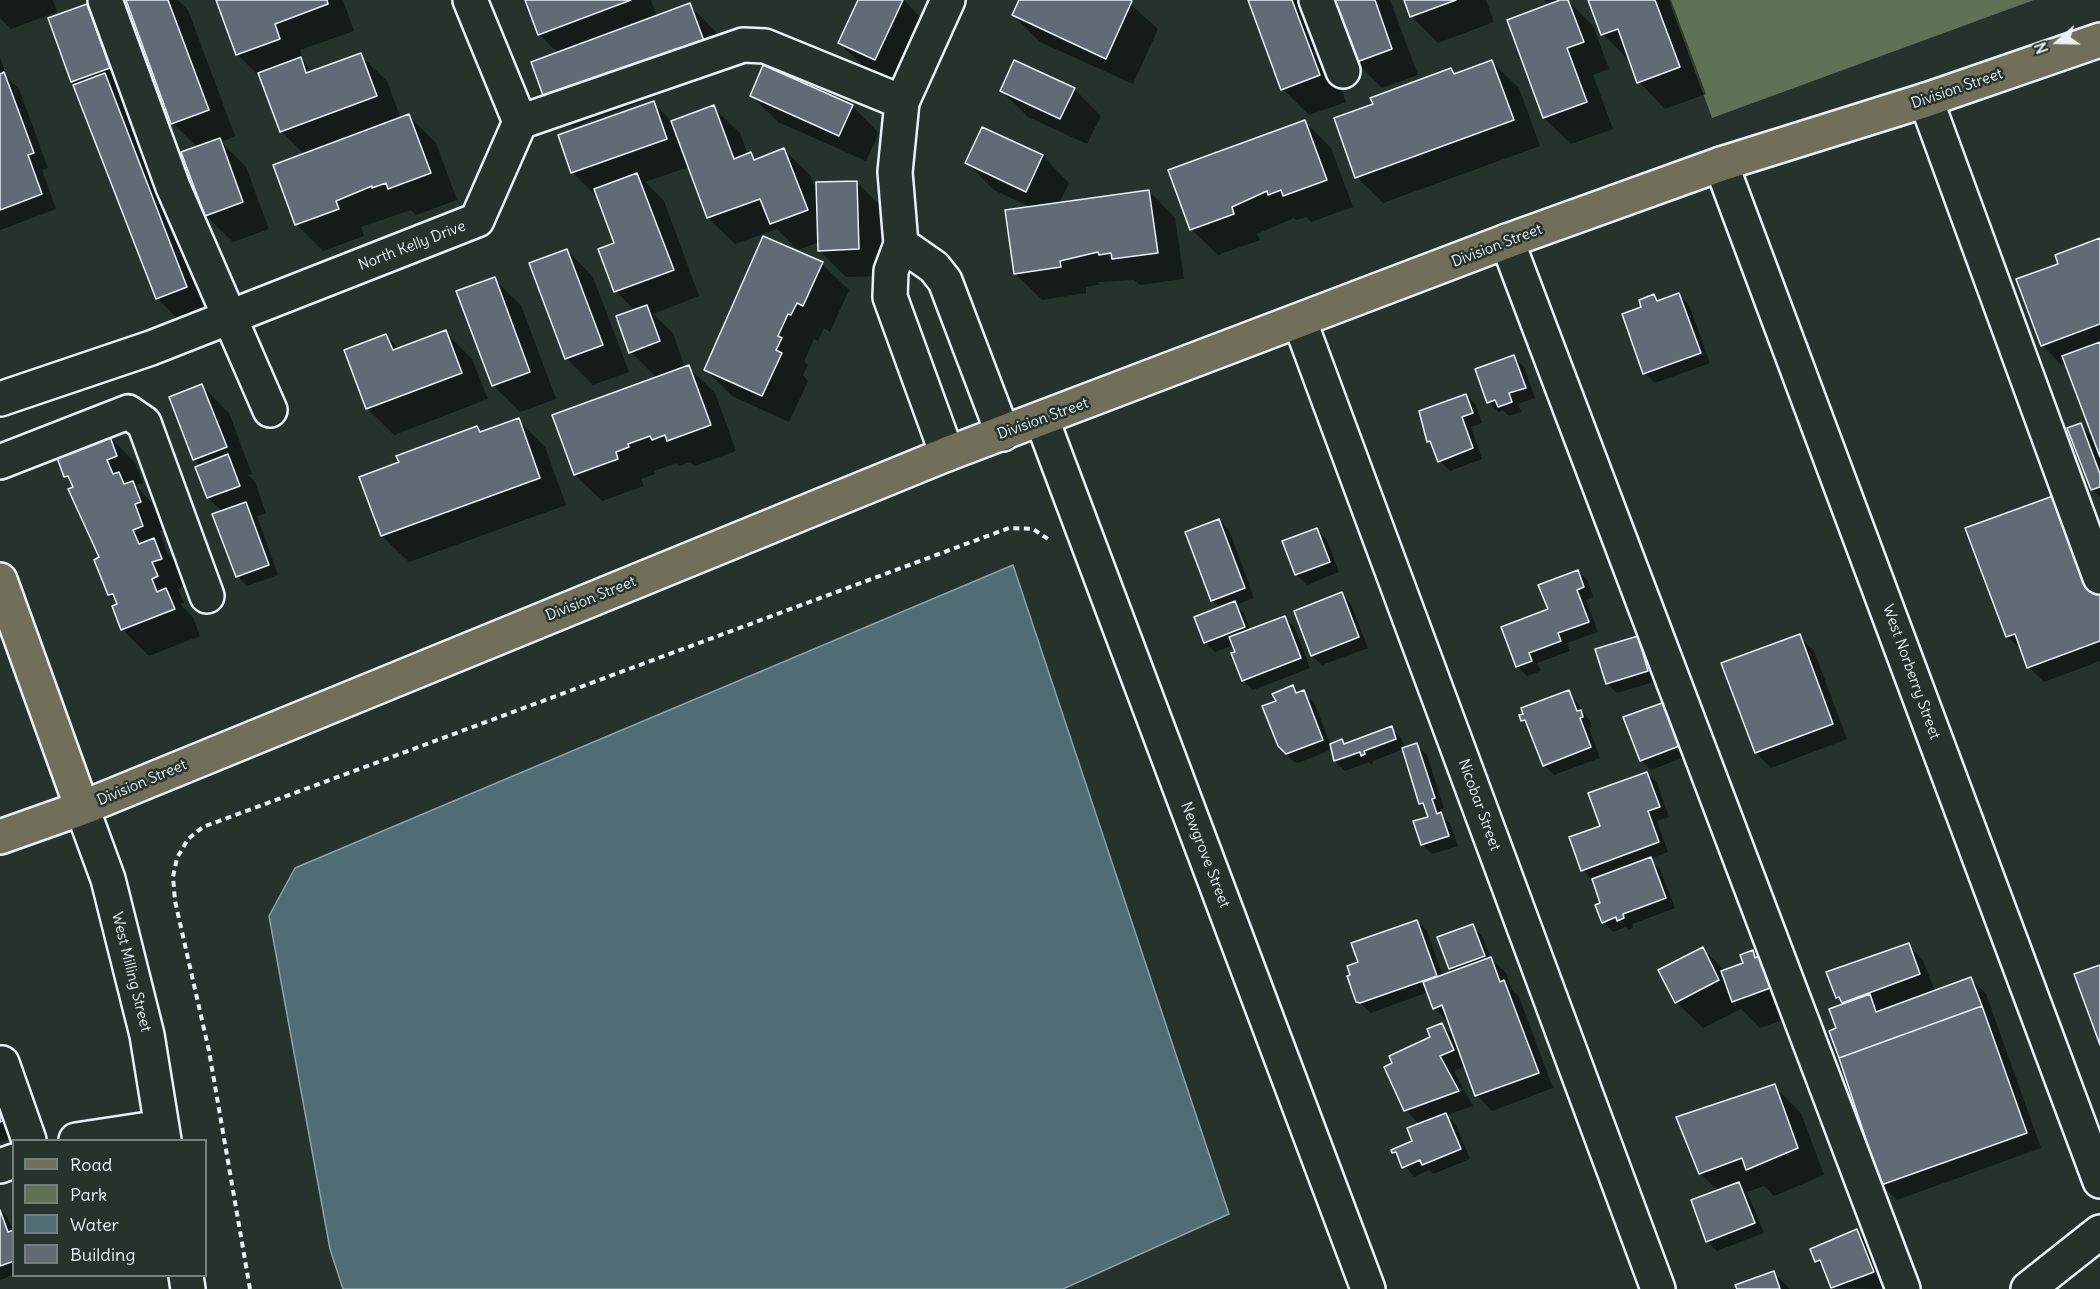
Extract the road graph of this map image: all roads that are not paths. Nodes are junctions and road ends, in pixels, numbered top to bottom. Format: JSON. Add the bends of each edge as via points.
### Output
{"nodes":[{"id":1,"x":105,"y":0,"type":"edge"},
{"id":2,"x":470,"y":0,"type":"edge"},
{"id":3,"x":948,"y":0,"type":"edge"},
{"id":4,"x":1316,"y":0,"type":"edge"},
{"id":5,"x":2100,"y":40,"type":"edge"},
{"id":6,"x":1343,"y":71,"type":"dead end"},
{"id":7,"x":1926,"y":100,"type":"junction"},
{"id":8,"x":902,"y":102,"type":"junction"},
{"id":9,"x":520,"y":122,"type":"junction"},
{"id":10,"x":1721,"y":164,"type":"junction"},
{"id":11,"x":1506,"y":241,"type":"junction"},
{"id":12,"x":901,"y":244,"type":"junction"},
{"id":13,"x":230,"y":317,"type":"junction"},
{"id":14,"x":1300,"y":322,"type":"junction"},
{"id":15,"x":0,"y":399,"type":"edge"},
{"id":16,"x":270,"y":410,"type":"dead end"},
{"id":17,"x":1041,"y":420,"type":"junction"},
{"id":18,"x":1003,"y":434,"type":"junction"},
{"id":19,"x":947,"y":454,"type":"junction"},
{"id":20,"x":0,"y":462,"type":"edge"},
{"id":21,"x":2100,"y":577,"type":"edge"},
{"id":22,"x":0,"y":580,"type":"edge"},
{"id":23,"x":207,"y":596,"type":"dead end"},
{"id":24,"x":82,"y":808,"type":"junction"},
{"id":25,"x":0,"y":837,"type":"edge"},
{"id":26,"x":2,"y":1063,"type":"dead end"},
{"id":27,"x":163,"y":1134,"type":"edge"},
{"id":28,"x":29,"y":1139,"type":"edge"},
{"id":29,"x":90,"y":1139,"type":"edge"},
{"id":30,"x":2100,"y":1180,"type":"edge"},
{"id":31,"x":2100,"y":1232,"type":"edge"},
{"id":32,"x":1368,"y":1289,"type":"edge"},
{"id":33,"x":1658,"y":1289,"type":"edge"},
{"id":34,"x":1903,"y":1289,"type":"edge"},
{"id":35,"x":2028,"y":1289,"type":"edge"}],
"edges":[{"from":1,"to":13,"type":"street","via":[[173,187]]},
{"from":2,"to":9,"type":"street"},
{"from":3,"to":8,"type":"street"},
{"from":4,"to":6,"type":"street"},
{"from":5,"to":7,"type":"main road","name":"Division Street"},
{"from":7,"to":10,"type":"main road","name":"Division Street"},
{"from":7,"to":21,"type":"street"},
{"from":8,"to":9,"type":"street","via":[[765,46],[743,45]]},
{"from":8,"to":12,"type":"street","via":[[895,172]]},
{"from":9,"to":13,"type":"street","name":"North Kelly Drive","via":[[477,220]]},
{"from":10,"to":11,"type":"main road","name":"Division Street"},
{"from":10,"to":30,"type":"street","name":"West Norberry Street"},
{"from":11,"to":14,"type":"main road","name":"Division Street"},
{"from":11,"to":34,"type":"street"},
{"from":12,"to":18,"type":"street","via":[[934,267],[945,281]]},
{"from":12,"to":19,"type":"street","via":[[891,271],[890,297]]},
{"from":13,"to":15,"type":"street","name":"North Kelly Drive"},
{"from":13,"to":16,"type":"street"},
{"from":14,"to":17,"type":"main road","name":"Division Street"},
{"from":14,"to":33,"type":"street","name":"Nicobar Street"},
{"from":17,"to":18,"type":"main road","name":"Division Street"},
{"from":17,"to":32,"type":"street","name":"Newgrove Street"},
{"from":18,"to":19,"type":"main road","name":"Division Street"},
{"from":19,"to":24,"type":"main road","name":"Division Street"},
{"from":20,"to":23,"type":"street","via":[[128,412],[144,423]]},
{"from":22,"to":24,"type":"main road"},
{"from":24,"to":25,"type":"main road","name":"Division Street"},
{"from":24,"to":27,"type":"street","name":"West Milling Street","via":[[115,904],[147,1035]]},
{"from":26,"to":28,"type":"street"},
{"from":27,"to":29,"type":"street"},
{"from":31,"to":35,"type":"street"}]}
